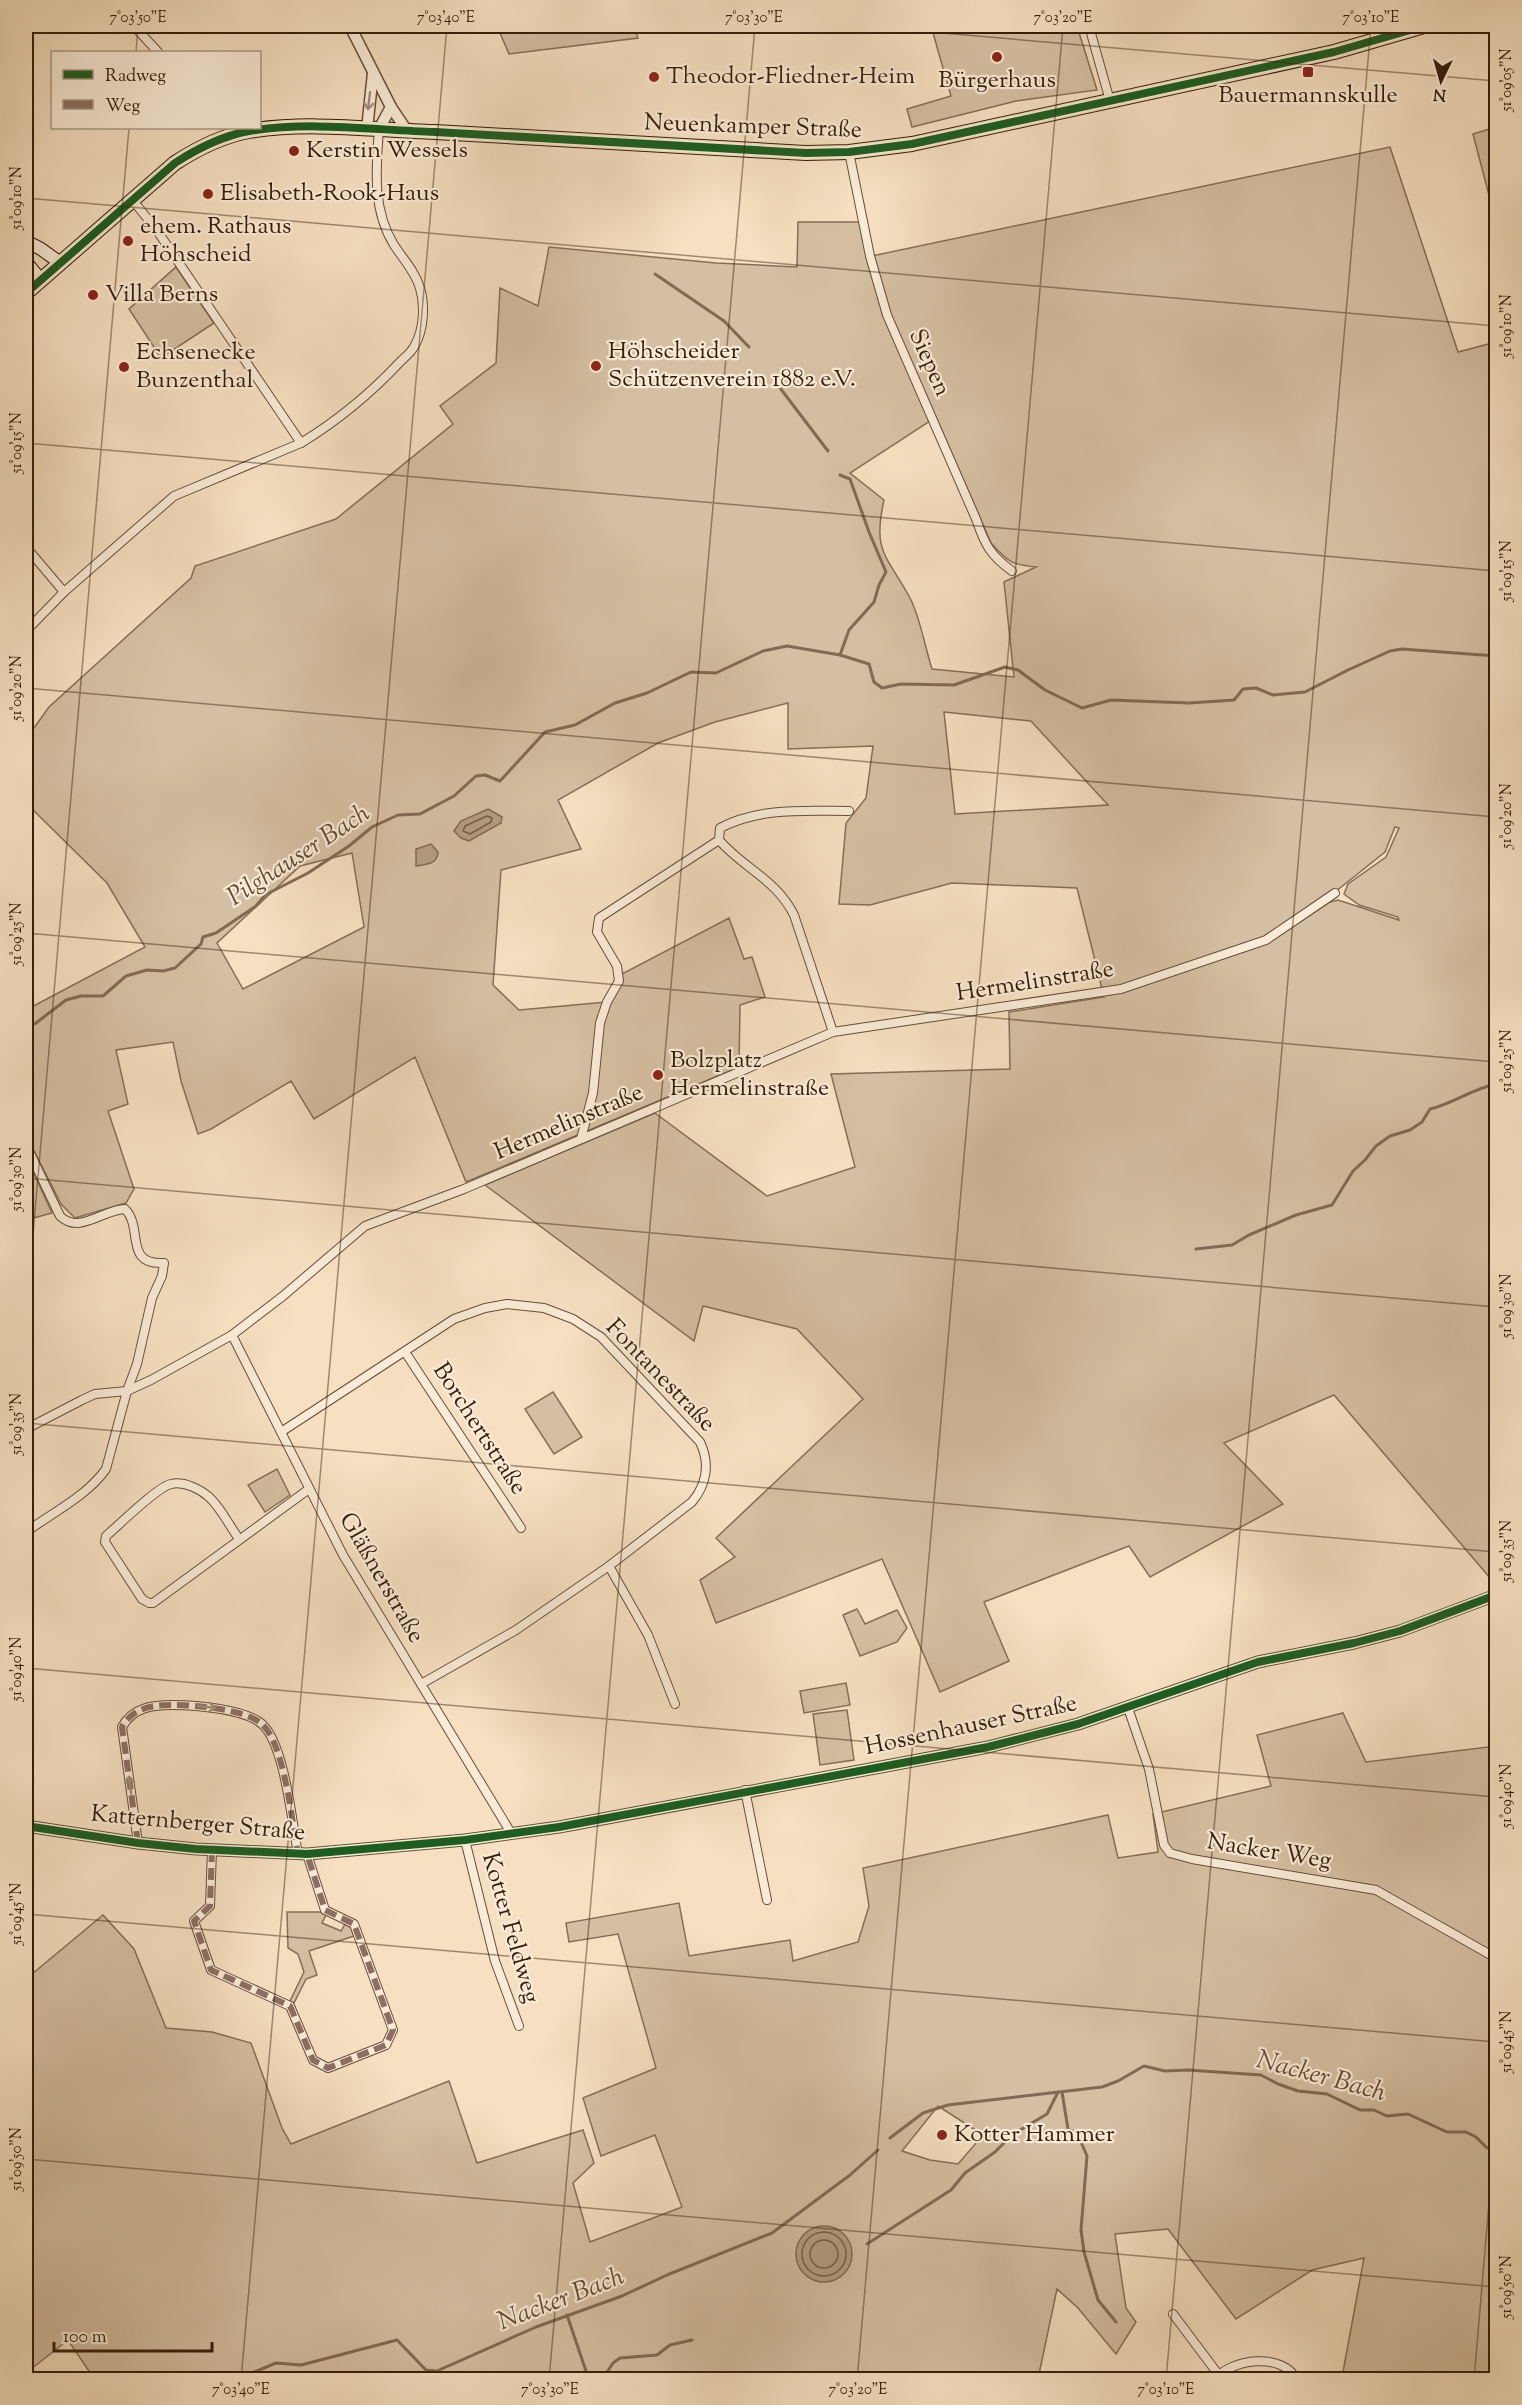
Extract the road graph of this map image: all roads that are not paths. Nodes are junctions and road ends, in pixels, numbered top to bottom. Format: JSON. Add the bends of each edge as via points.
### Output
{"nodes":[{"id":1,"x":134,"y":26,"type":"edge"},
{"id":2,"x":350,"y":26,"type":"edge"},
{"id":3,"x":1089,"y":26,"type":"edge"},
{"id":4,"x":1424,"y":26,"type":"edge"},
{"id":5,"x":1409,"y":28,"type":"edge"},
{"id":6,"x":157,"y":51,"type":"edge"},
{"id":7,"x":373,"y":73,"type":"junction"},
{"id":8,"x":1110,"y":101,"type":"junction"},
{"id":9,"x":391,"y":107,"type":"junction"},
{"id":10,"x":373,"y":129,"type":"junction"},
{"id":11,"x":407,"y":131,"type":"junction"},
{"id":12,"x":849,"y":152,"type":"junction"},
{"id":13,"x":131,"y":198,"type":"junction"},
{"id":14,"x":26,"y":241,"type":"edge"},
{"id":15,"x":26,"y":262,"type":"edge"},
{"id":16,"x":59,"y":262,"type":"junction"},
{"id":17,"x":40,"y":279,"type":"junction"},
{"id":18,"x":26,"y":293,"type":"edge"},
{"id":19,"x":301,"y":443,"type":"junction"},
{"id":20,"x":26,"y":547,"type":"edge"},
{"id":21,"x":1012,"y":571,"type":"dead end"},
{"id":22,"x":64,"y":592,"type":"junction"},
{"id":23,"x":26,"y":631,"type":"edge"},
{"id":24,"x":849,"y":811,"type":"dead end"},
{"id":25,"x":719,"y":840,"type":"junction"},
{"id":26,"x":1335,"y":893,"type":"dead end"},
{"id":27,"x":833,"y":1032,"type":"junction"},
{"id":28,"x":581,"y":1139,"type":"junction"},
{"id":29,"x":26,"y":1145,"type":"edge"},
{"id":30,"x":232,"y":1335,"type":"junction"},
{"id":31,"x":405,"y":1352,"type":"junction"},
{"id":32,"x":127,"y":1391,"type":"junction"},
{"id":33,"x":26,"y":1430,"type":"edge"},
{"id":34,"x":281,"y":1432,"type":"junction"},
{"id":35,"x":309,"y":1489,"type":"junction"},
{"id":36,"x":521,"y":1528,"type":"dead end"},
{"id":37,"x":26,"y":1532,"type":"edge"},
{"id":38,"x":239,"y":1539,"type":"junction"},
{"id":39,"x":609,"y":1566,"type":"junction"},
{"id":40,"x":1497,"y":1595,"type":"edge"},
{"id":41,"x":422,"y":1684,"type":"junction"},
{"id":42,"x":675,"y":1704,"type":"dead end"},
{"id":43,"x":1128,"y":1708,"type":"junction"},
{"id":44,"x":745,"y":1790,"type":"junction"},
{"id":45,"x":26,"y":1826,"type":"edge"},
{"id":46,"x":511,"y":1833,"type":"junction"},
{"id":47,"x":465,"y":1840,"type":"junction"},
{"id":48,"x":138,"y":1843,"type":"junction"},
{"id":49,"x":212,"y":1850,"type":"junction"},
{"id":50,"x":303,"y":1854,"type":"junction"},
{"id":51,"x":767,"y":1900,"type":"dead end"},
{"id":52,"x":1497,"y":1958,"type":"edge"},
{"id":53,"x":519,"y":2026,"type":"dead end"},
{"id":54,"x":1173,"y":2314,"type":"dead end"},
{"id":55,"x":1216,"y":2377,"type":"edge"},
{"id":56,"x":1297,"y":2379,"type":"edge"}],
"edges":[{"from":1,"to":6,"type":"street"},
{"from":2,"to":7,"type":"street"},
{"from":3,"to":8,"type":"street"},
{"from":4,"to":5,"type":"main road","name":"Neuenkamper Straße"},
{"from":5,"to":8,"type":"main road","name":"Neuenkamper Straße","via":[[1334,52]]},
{"from":7,"to":9,"type":"street"},
{"from":7,"to":10,"type":"street","one_way":true},
{"from":8,"to":12,"type":"main road","name":"Neuenkamper Straße","via":[[912,144]]},
{"from":9,"to":10,"type":"street"},
{"from":9,"to":11,"type":"street"},
{"from":10,"to":11,"type":"main road","name":"Neuenkamper Straße"},
{"from":10,"to":13,"type":"main road","name":"Neuenkamper Straße","via":[[301,127],[227,136],[196,149]]},
{"from":10,"to":19,"type":"street","via":[[377,201],[393,243],[421,289],[422,327],[415,347],[392,371],[350,409]]},
{"from":11,"to":12,"type":"main road","name":"Neuenkamper Straße","via":[[806,153]]},
{"from":12,"to":21,"type":"street","name":"Siepen","via":[[870,256],[887,315],[986,546]]},
{"from":13,"to":16,"type":"main road","name":"Neuenkamper Straße"},
{"from":13,"to":19,"type":"street"},
{"from":14,"to":16,"type":"main road"},
{"from":15,"to":17,"type":"main road"},
{"from":16,"to":17,"type":"main road","name":"Neuenkamper Straße"},
{"from":17,"to":18,"type":"main road","name":"Neuenkamper Straße"},
{"from":19,"to":22,"type":"street","via":[[174,496]]},
{"from":20,"to":22,"type":"street"},
{"from":22,"to":23,"type":"street"},
{"from":24,"to":25,"type":"street","via":[[778,812],[744,817],[720,828]]},
{"from":25,"to":27,"type":"street","via":[[769,881],[788,903]]},
{"from":25,"to":28,"type":"street","via":[[599,918],[597,932],[617,966],[619,981],[600,1023],[593,1093]]},
{"from":26,"to":27,"type":"street","name":"Hermelinstraße","via":[[1266,940],[1121,989]]},
{"from":27,"to":28,"type":"street","name":"Hermelinstraße"},
{"from":28,"to":30,"type":"street","name":"Hermelinstraße","via":[[365,1226]]},
{"from":29,"to":32,"type":"street","via":[[60,1216],[82,1223],[125,1209],[142,1258],[152,1264],[164,1263]]},
{"from":30,"to":32,"type":"street","name":"Hermelinstraße"},
{"from":30,"to":34,"type":"street","name":"Gläßnerstraße"},
{"from":31,"to":34,"type":"street","name":"Fontanestraße"},
{"from":31,"to":36,"type":"street","name":"Borchertstraße"},
{"from":31,"to":39,"type":"street","name":"Fontanestraße","via":[[454,1319],[496,1306],[523,1304],[573,1319],[601,1337],[643,1380],[700,1442],[706,1473],[692,1502]]},
{"from":32,"to":33,"type":"street","via":[[95,1394]]},
{"from":32,"to":37,"type":"street","via":[[111,1454],[99,1479]]},
{"from":34,"to":35,"type":"street","name":"Gläßnerstraße"},
{"from":35,"to":38,"type":"street"},
{"from":35,"to":41,"type":"street","name":"Gläßnerstraße","via":[[343,1556]]},
{"from":38,"to":38,"type":"street","via":[[157,1601],[149,1603],[142,1599],[105,1542],[106,1536],[159,1491],[178,1483],[209,1498]]},
{"from":39,"to":41,"type":"street","name":"Fontanestraße","via":[[516,1630]]},
{"from":39,"to":42,"type":"street","via":[[648,1635]]},
{"from":40,"to":43,"type":"street","name":"Hossenhauser Straße","via":[[1400,1631],[1258,1662]]},
{"from":41,"to":46,"type":"street","name":"Gläßnerstraße"},
{"from":43,"to":44,"type":"street","name":"Hossenhauser Straße","via":[[1005,1743]]},
{"from":43,"to":52,"type":"street","name":"Nacker Weg","via":[[1149,1769],[1164,1845],[1170,1853],[1369,1888]]},
{"from":44,"to":46,"type":"street","name":"Hossenhauser Straße"},
{"from":44,"to":51,"type":"street"},
{"from":45,"to":48,"type":"street","name":"Katternberger Straße"},
{"from":46,"to":47,"type":"street","name":"Katternberger Straße"},
{"from":47,"to":50,"type":"street","name":"Katternberger Straße"},
{"from":47,"to":53,"type":"street","name":"Kotter Feldweg","via":[[495,1961]]},
{"from":48,"to":49,"type":"street","name":"Katternberger Straße"},
{"from":48,"to":50,"type":"street","name":"Katternberger Straße","one_way":true,"via":[[122,1727],[126,1719],[148,1706],[208,1706],[253,1718],[267,1730],[282,1767]]},
{"from":49,"to":50,"type":"street","name":"Katternberger Straße"},
{"from":49,"to":50,"type":"street","via":[[210,1906],[194,1921],[211,1970],[290,2006],[313,2060],[328,2068],[386,2045],[393,2030],[354,1924],[325,1910]]},
{"from":54,"to":55,"type":"street"},
{"from":55,"to":56,"type":"street","via":[[1240,2363],[1264,2362],[1292,2371]]}]}
